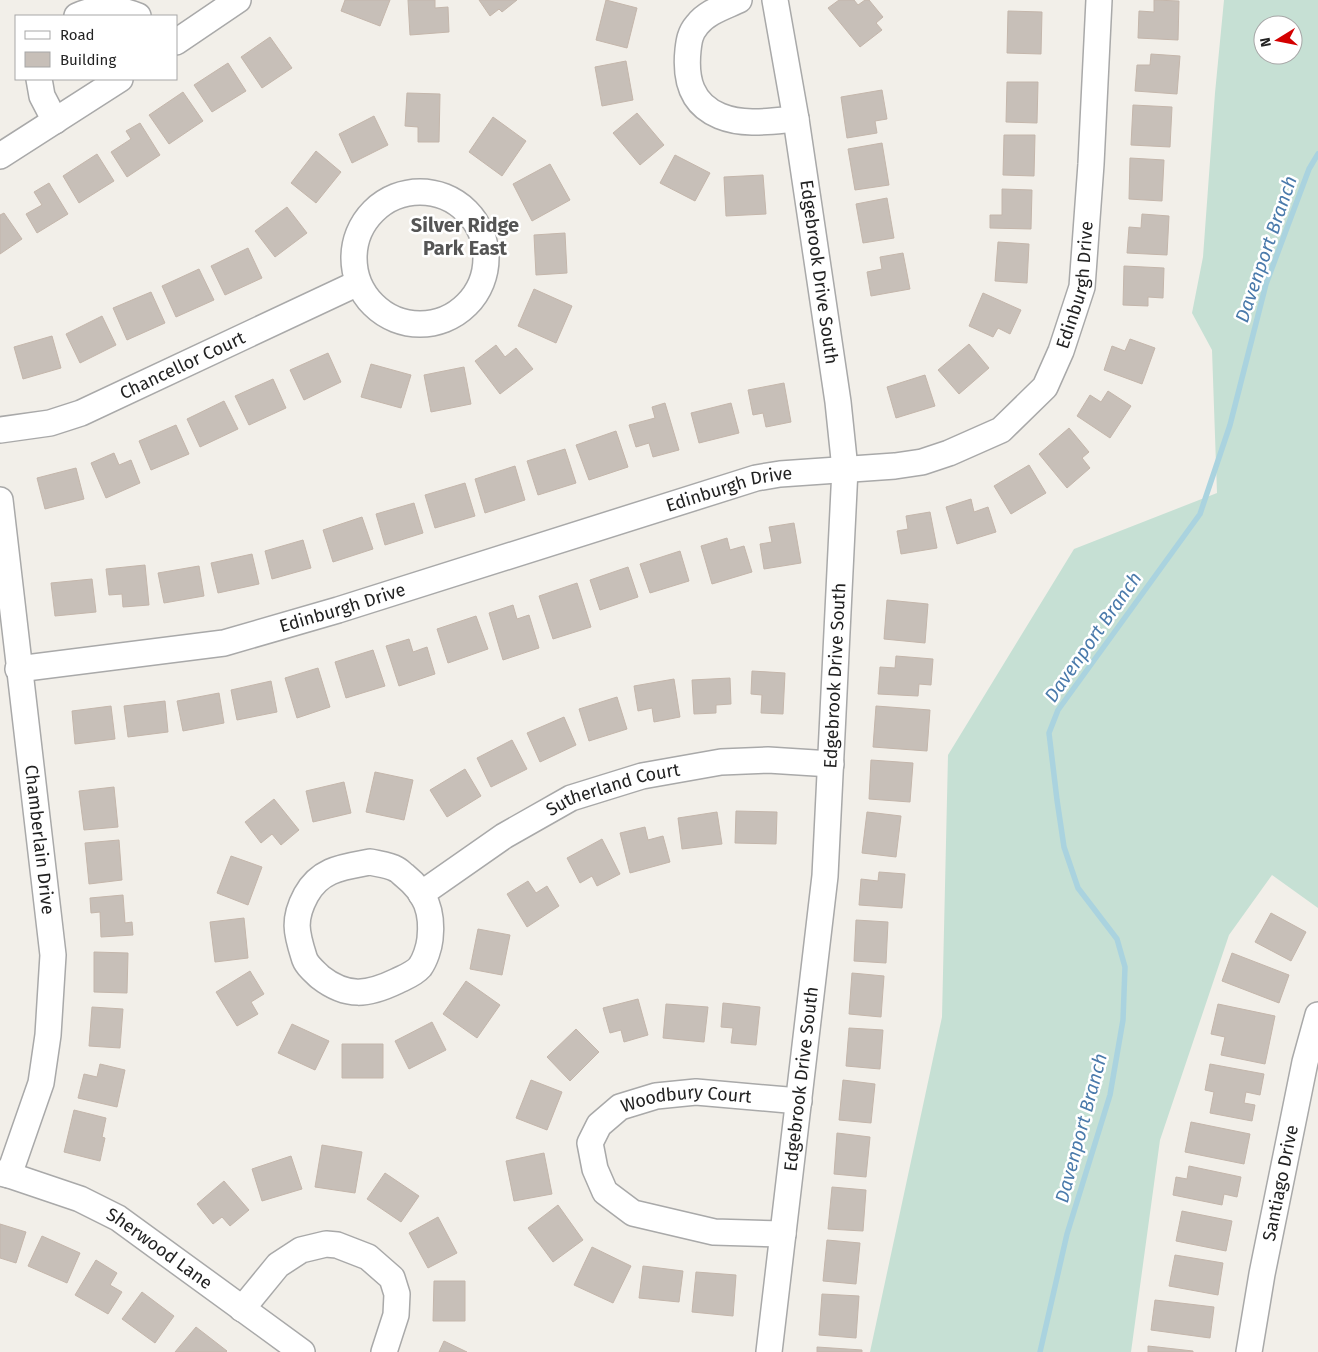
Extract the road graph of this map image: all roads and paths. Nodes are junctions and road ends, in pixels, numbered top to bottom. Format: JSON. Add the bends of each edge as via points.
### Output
{"nodes":[{"id":1,"x":238,"y":0,"type":"edge"},
{"id":2,"x":739,"y":0,"type":"edge"},
{"id":3,"x":775,"y":0,"type":"edge"},
{"id":4,"x":1099,"y":0,"type":"edge"},
{"id":5,"x":79,"y":15,"type":"edge"},
{"id":6,"x":135,"y":15,"type":"edge"},
{"id":7,"x":178,"y":41,"type":"edge"},
{"id":8,"x":39,"y":80,"type":"edge"},
{"id":9,"x":118,"y":80,"type":"edge"},
{"id":10,"x":796,"y":119,"type":"junction"},
{"id":11,"x":55,"y":120,"type":"junction"},
{"id":12,"x":0,"y":156,"type":"edge"},
{"id":13,"x":358,"y":283,"type":"junction"},
{"id":14,"x":0,"y":430,"type":"edge"},
{"id":15,"x":845,"y":469,"type":"junction"},
{"id":16,"x":0,"y":500,"type":"edge"},
{"id":17,"x":6,"y":611,"type":"edge"},
{"id":18,"x":18,"y":669,"type":"junction"},
{"id":19,"x":831,"y":764,"type":"junction"},
{"id":20,"x":421,"y":894,"type":"junction"},
{"id":21,"x":1318,"y":1015,"type":"edge"},
{"id":22,"x":799,"y":1101,"type":"junction"},
{"id":23,"x":4,"y":1174,"type":"edge"},
{"id":24,"x":783,"y":1234,"type":"junction"},
{"id":25,"x":242,"y":1308,"type":"junction"},
{"id":26,"x":302,"y":1352,"type":"edge"},
{"id":27,"x":384,"y":1352,"type":"edge"},
{"id":28,"x":769,"y":1352,"type":"edge"},
{"id":29,"x":1249,"y":1352,"type":"edge"}],
"edges":[{"from":1,"to":7,"type":"street"},
{"from":2,"to":10,"type":"street","via":[[706,15],[690,37],[686,68],[694,94],[704,106],[720,116],[738,121]]},
{"from":3,"to":10,"type":"street","name":"Edgebrook Drive South"},
{"from":4,"to":15,"type":"street","name":"Edinburgh Drive","via":[[1082,287],[1061,351],[1045,387],[1001,430],[950,453],[922,462]]},
{"from":5,"to":6,"type":"street","via":[[121,10]]},
{"from":8,"to":11,"type":"street","via":[[42,96]]},
{"from":9,"to":11,"type":"street"},
{"from":10,"to":15,"type":"street","name":"Edgebrook Drive South"},
{"from":11,"to":12,"type":"street"},
{"from":13,"to":13,"type":"street","via":[[369,301],[404,323],[424,325],[445,320],[472,300],[485,276],[487,255],[482,232],[469,212],[451,198],[429,191],[406,192],[384,201],[367,217],[356,237],[353,260]]},
{"from":13,"to":14,"type":"street","name":"Chancellor Court","via":[[81,413],[50,423]]},
{"from":15,"to":18,"type":"street","name":"Edinburgh Drive","via":[[756,478],[224,643]]},
{"from":15,"to":19,"type":"street","name":"Edgebrook Drive South"},
{"from":16,"to":17,"type":"street","name":"Chamberlain Drive"},
{"from":17,"to":18,"type":"street","name":"Chamberlain Drive"},
{"from":18,"to":23,"type":"street","name":"Chamberlain Drive","via":[[53,955],[42,1083]]},
{"from":19,"to":20,"type":"street","name":"Sutherland Court","via":[[768,760],[721,762],[642,776],[571,798],[504,836]]},
{"from":19,"to":22,"type":"street","name":"Edgebrook Drive South","via":[[825,876]]},
{"from":20,"to":20,"type":"street","via":[[430,910],[432,924],[429,947],[414,973],[380,989],[346,991],[333,987],[304,959],[297,927],[298,911],[312,883],[325,874],[370,862],[396,869]]},
{"from":21,"to":29,"type":"street","name":"Santiago Drive"},
{"from":22,"to":24,"type":"street","name":"Edgebrook Drive South"},
{"from":22,"to":24,"type":"street","name":"Woodbury Court","via":[[696,1092],[656,1096],[620,1107],[599,1124],[590,1143],[595,1169],[605,1192],[633,1213],[714,1232]]},
{"from":23,"to":25,"type":"street","name":"Sherwood Lane","via":[[80,1199],[118,1218]]},
{"from":24,"to":28,"type":"street","name":"Edgebrook Drive South"},
{"from":25,"to":26,"type":"street","name":"Sherwood Lane"},
{"from":25,"to":27,"type":"street","via":[[278,1264],[300,1250],[337,1245],[368,1257],[392,1278],[397,1294],[396,1315]]}]}
